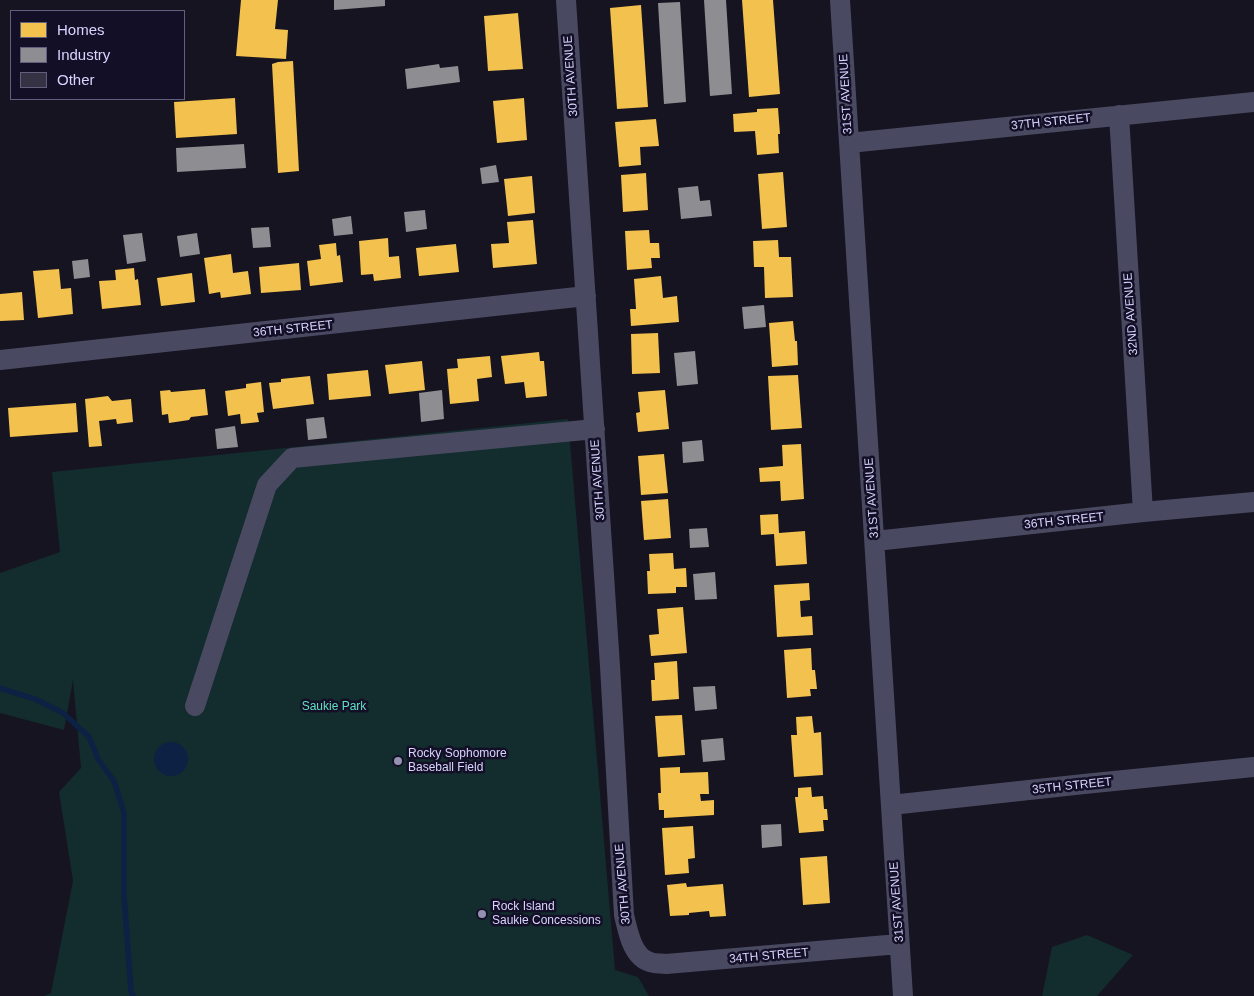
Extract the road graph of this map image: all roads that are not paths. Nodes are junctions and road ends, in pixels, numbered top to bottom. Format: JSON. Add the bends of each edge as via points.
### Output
{"nodes":[{"id":1,"x":566,"y":0,"type":"edge"},
{"id":2,"x":840,"y":0,"type":"edge"},
{"id":3,"x":1254,"y":102,"type":"edge"},
{"id":4,"x":1118,"y":115,"type":"junction"},
{"id":5,"x":849,"y":143,"type":"junction"},
{"id":6,"x":586,"y":296,"type":"junction"},
{"id":7,"x":0,"y":360,"type":"edge"},
{"id":8,"x":595,"y":429,"type":"junction"},
{"id":9,"x":1254,"y":502,"type":"edge"},
{"id":10,"x":1143,"y":512,"type":"junction"},
{"id":11,"x":875,"y":541,"type":"junction"},
{"id":12,"x":195,"y":706,"type":"dead end"},
{"id":13,"x":1254,"y":767,"type":"edge"},
{"id":14,"x":890,"y":805,"type":"junction"},
{"id":15,"x":899,"y":944,"type":"junction"},
{"id":16,"x":639,"y":956,"type":"joint"},
{"id":17,"x":903,"y":996,"type":"edge"}],
"edges":[{"from":1,"to":6,"type":"street","name":"30TH AVENUE"},
{"from":2,"to":5,"type":"street","name":"31ST AVENUE"},
{"from":3,"to":4,"type":"street","name":"37TH STREET"},
{"from":4,"to":5,"type":"street","name":"37TH STREET"},
{"from":4,"to":10,"type":"street","name":"32ND AVENUE"},
{"from":5,"to":11,"type":"street","name":"31ST AVENUE"},
{"from":6,"to":7,"type":"street","name":"36TH STREET"},
{"from":6,"to":8,"type":"street","name":"30TH AVENUE"},
{"from":8,"to":12,"type":"street","via":[[292,458],[268,485]]},
{"from":8,"to":16,"type":"street","name":"30TH AVENUE","via":[[624,915]]},
{"from":9,"to":10,"type":"street","name":"36TH STREET"},
{"from":10,"to":11,"type":"street","name":"36TH STREET"},
{"from":11,"to":14,"type":"street","name":"31ST AVENUE"},
{"from":13,"to":14,"type":"street","name":"35TH STREET"},
{"from":14,"to":15,"type":"street","name":"31ST AVENUE"},
{"from":15,"to":16,"type":"street","name":"34TH STREET","via":[[666,964],[649,962]]},
{"from":15,"to":17,"type":"street","name":"31ST AVENUE"}]}
